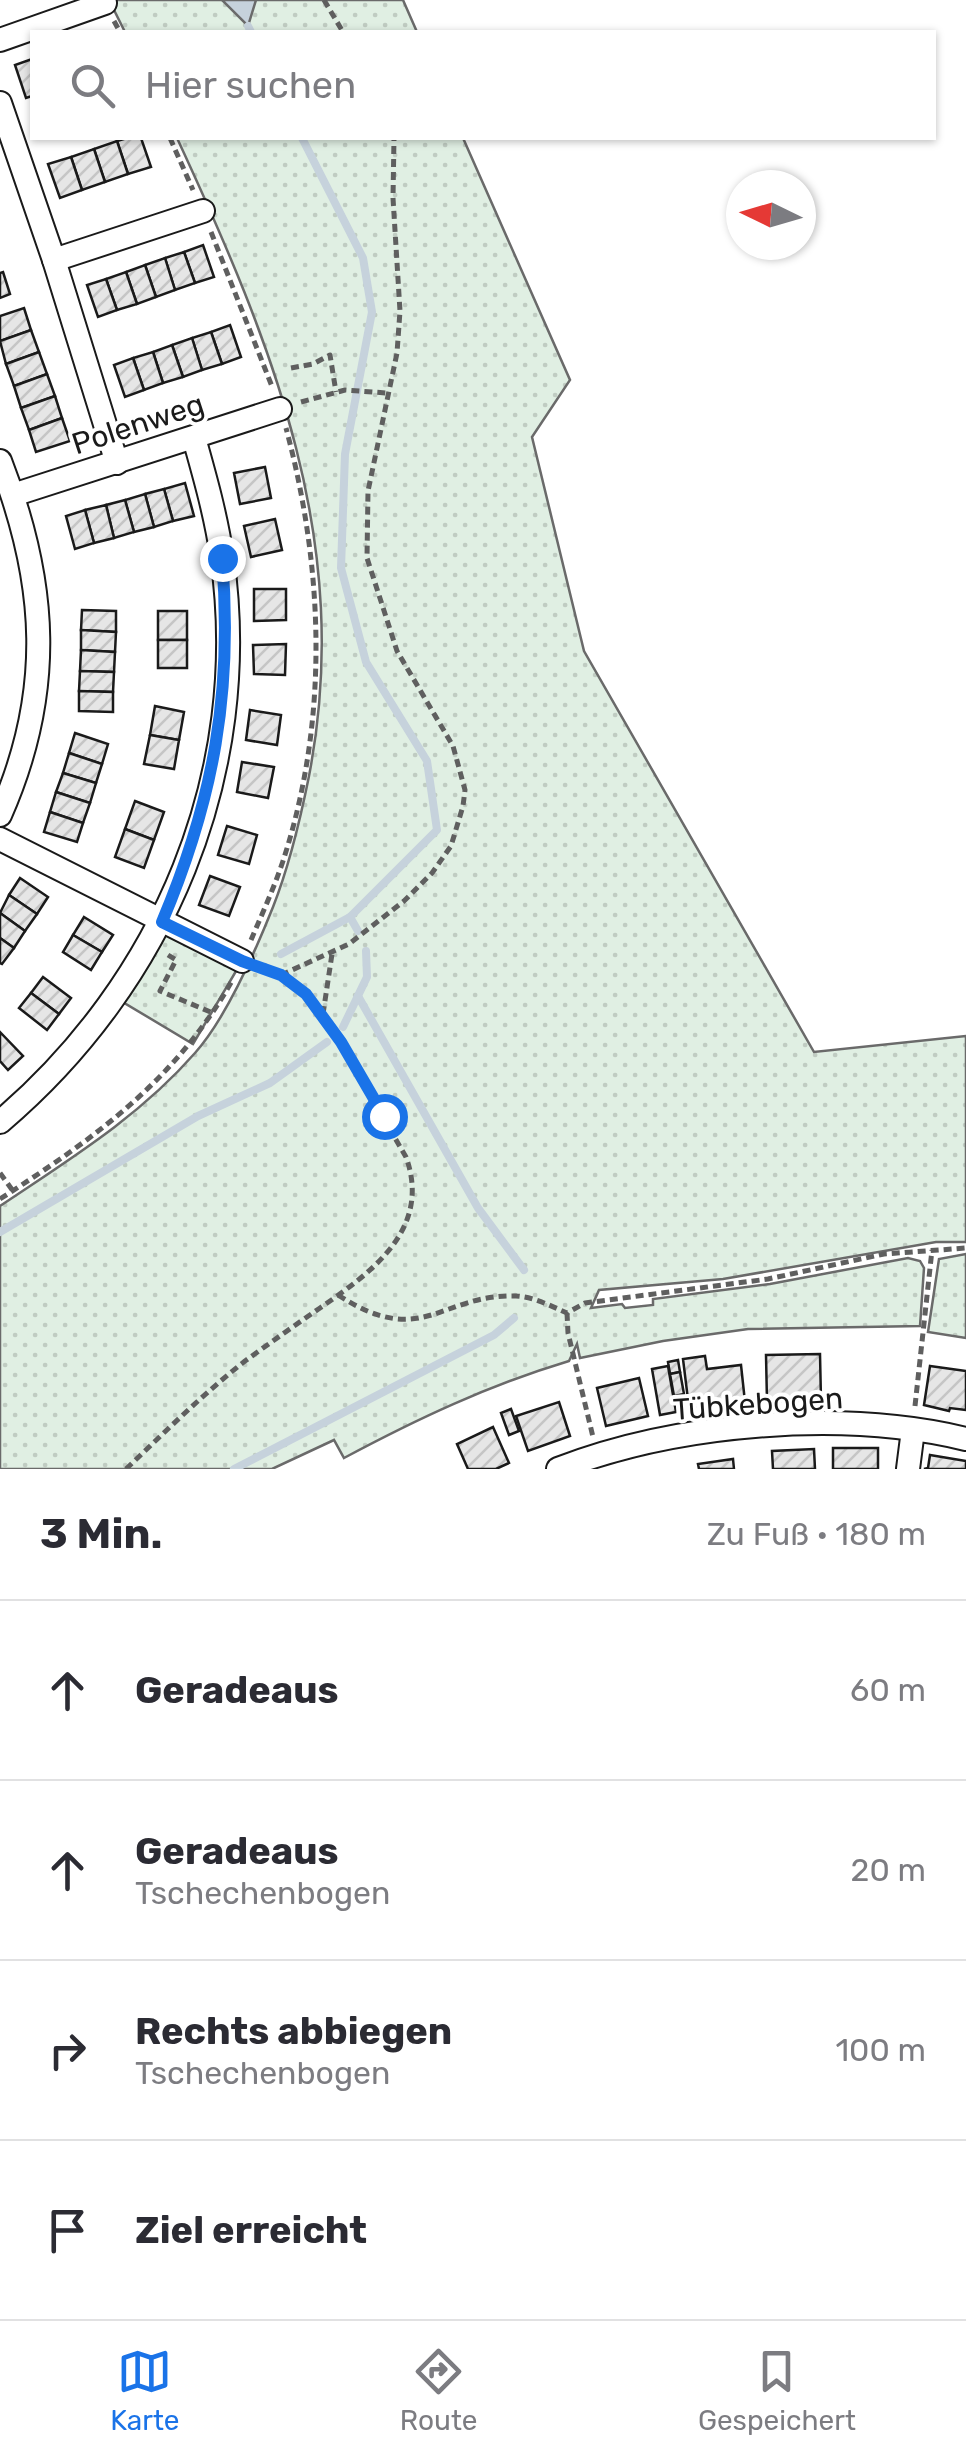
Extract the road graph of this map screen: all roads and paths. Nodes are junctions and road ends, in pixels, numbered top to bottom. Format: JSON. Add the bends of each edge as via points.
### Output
{"nodes":[{"id":1,"x":324,"y":0,"type":"edge"},
{"id":2,"x":105,"y":3,"type":"dead end"},
{"id":3,"x":343,"y":30,"type":"edge"},
{"id":4,"x":0,"y":40,"type":"edge"},
{"id":5,"x":0,"y":103,"type":"edge"},
{"id":6,"x":4,"y":127,"type":"edge"},
{"id":7,"x":171,"y":140,"type":"edge"},
{"id":8,"x":394,"y":140,"type":"edge"},
{"id":9,"x":203,"y":211,"type":"junction"},
{"id":10,"x":54,"y":260,"type":"junction"},
{"id":11,"x":291,"y":368,"type":"dead end"},
{"id":12,"x":336,"y":392,"type":"junction"},
{"id":13,"x":386,"y":394,"type":"junction"},
{"id":14,"x":280,"y":408,"type":"junction"},
{"id":15,"x":194,"y":438,"type":"junction"},
{"id":16,"x":0,"y":461,"type":"edge"},
{"id":17,"x":117,"y":462,"type":"junction"},
{"id":18,"x":13,"y":495,"type":"junction"},
{"id":19,"x":0,"y":815,"type":"edge"},
{"id":20,"x":0,"y":840,"type":"edge"},
{"id":21,"x":162,"y":922,"type":"junction"},
{"id":22,"x":150,"y":944,"type":"junction"},
{"id":23,"x":332,"y":954,"type":"junction"},
{"id":24,"x":242,"y":961,"type":"junction"},
{"id":25,"x":281,"y":975,"type":"junction"},
{"id":26,"x":212,"y":1013,"type":"junction"},
{"id":27,"x":323,"y":1014,"type":"junction"},
{"id":28,"x":0,"y":1122,"type":"edge"},
{"id":29,"x":0,"y":1173,"type":"edge"},
{"id":30,"x":13,"y":1191,"type":"junction"},
{"id":31,"x":0,"y":1199,"type":"edge"},
{"id":32,"x":966,"y":1248,"type":"edge"},
{"id":33,"x":932,"y":1250,"type":"junction"},
{"id":34,"x":338,"y":1295,"type":"junction"},
{"id":35,"x":568,"y":1313,"type":"junction"},
{"id":36,"x":913,"y":1430,"type":"junction"},
{"id":37,"x":966,"y":1439,"type":"edge"},
{"id":38,"x":598,"y":1463,"type":"edge"},
{"id":39,"x":126,"y":1469,"type":"edge"},
{"id":40,"x":558,"y":1469,"type":"edge"},
{"id":41,"x":908,"y":1469,"type":"edge"}],
"edges":[{"from":1,"to":3,"type":"path"},
{"from":2,"to":4,"type":"street"},
{"from":5,"to":6,"type":"street"},
{"from":6,"to":10,"type":"street"},
{"from":7,"to":9,"type":"path"},
{"from":8,"to":13,"type":"path","via":[[400,311]]},
{"from":9,"to":10,"type":"street"},
{"from":9,"to":14,"type":"path"},
{"from":10,"to":17,"type":"street"},
{"from":11,"to":12,"type":"path","via":[[330,354]]},
{"from":12,"to":13,"type":"path"},
{"from":12,"to":14,"type":"path"},
{"from":13,"to":23,"type":"path","via":[[368,491],[366,558],[397,650],[452,746],[465,790],[460,826],[432,873],[372,929]]},
{"from":14,"to":15,"type":"street","name":"Polenweg"},
{"from":14,"to":24,"type":"path","via":[[302,486],[315,578],[313,716],[283,861]]},
{"from":15,"to":17,"type":"street","name":"Polenweg"},
{"from":15,"to":21,"type":"street","via":[[222,558],[226,672],[212,776]]},
{"from":16,"to":18,"type":"street"},
{"from":17,"to":18,"type":"street","name":"Polenweg"},
{"from":18,"to":19,"type":"street","via":[[35,583],[40,660],[24,752]]},
{"from":20,"to":21,"type":"street"},
{"from":21,"to":22,"type":"street"},
{"from":21,"to":24,"type":"street"},
{"from":22,"to":26,"type":"path","via":[[176,960],[160,991]]},
{"from":22,"to":28,"type":"street","via":[[100,1019]]},
{"from":23,"to":25,"type":"path"},
{"from":23,"to":27,"type":"path"},
{"from":24,"to":25,"type":"path"},
{"from":24,"to":26,"type":"path"},
{"from":25,"to":27,"type":"path"},
{"from":26,"to":30,"type":"path","via":[[148,1092]]},
{"from":27,"to":34,"type":"path","via":[[412,1175],[404,1226],[378,1265]]},
{"from":29,"to":30,"type":"path"},
{"from":30,"to":31,"type":"path"},
{"from":32,"to":33,"type":"path"},
{"from":33,"to":35,"type":"path","via":[[584,1303]]},
{"from":33,"to":36,"type":"path"},
{"from":34,"to":35,"type":"path","via":[[407,1322],[515,1296]]},
{"from":34,"to":39,"type":"path","via":[[243,1363]]},
{"from":35,"to":38,"type":"path"},
{"from":36,"to":37,"type":"street","name":"Tübkebogen"},
{"from":36,"to":38,"type":"street","name":"Tübkebogen","via":[[733,1430],[676,1437]]},
{"from":36,"to":41,"type":"street"},
{"from":38,"to":40,"type":"street","name":"Tübkebogen"}]}
